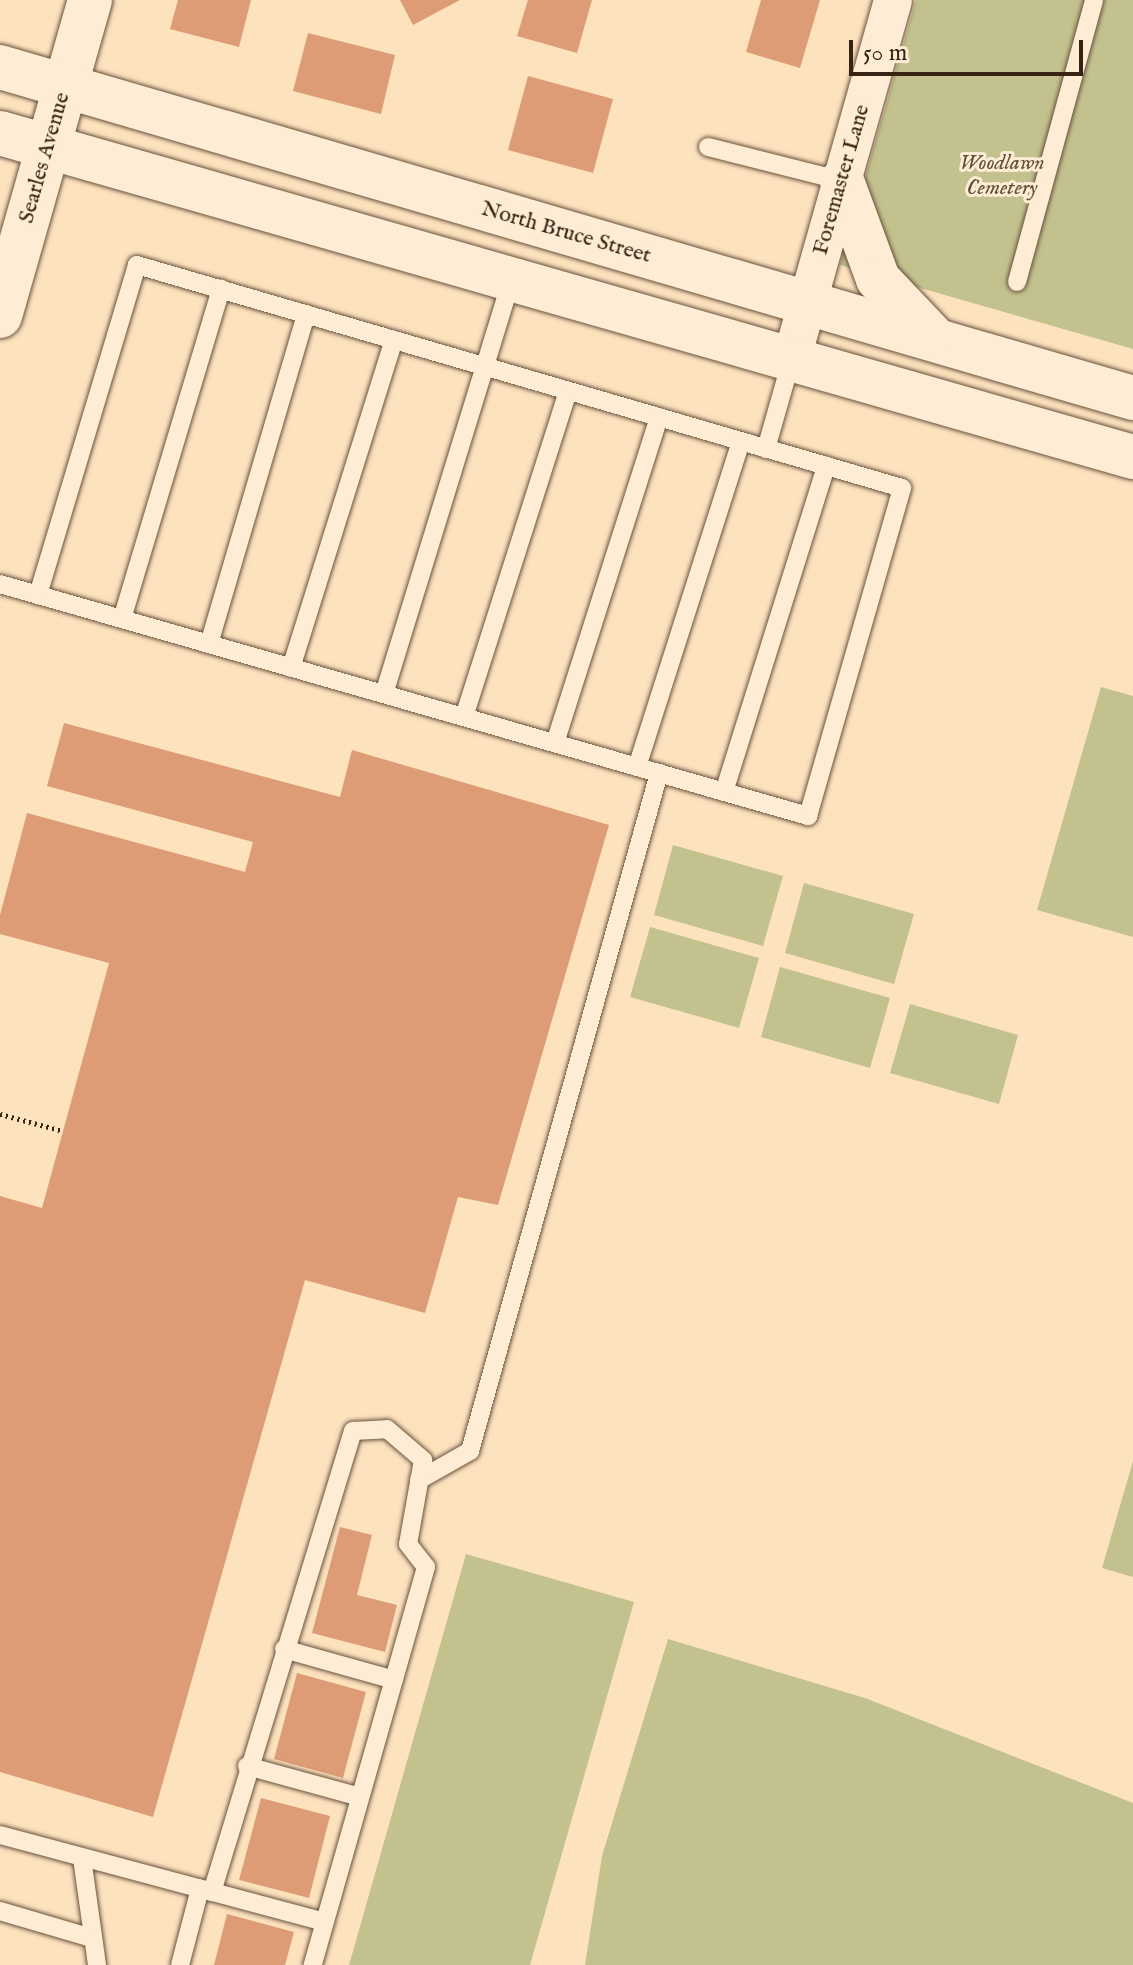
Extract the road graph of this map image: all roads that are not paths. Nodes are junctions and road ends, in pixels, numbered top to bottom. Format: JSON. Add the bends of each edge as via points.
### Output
{"nodes":[{"id":1,"x":90,"y":0,"type":"edge"},
{"id":2,"x":893,"y":0,"type":"edge"},
{"id":3,"x":1094,"y":0,"type":"edge"},
{"id":4,"x":0,"y":67,"type":"edge"},
{"id":5,"x":66,"y":86,"type":"junction"},
{"id":6,"x":0,"y":133,"type":"edge"},
{"id":7,"x":708,"y":147,"type":"dead end"},
{"id":8,"x":48,"y":148,"type":"junction"},
{"id":9,"x":842,"y":181,"type":"junction"},
{"id":10,"x":511,"y":282,"type":"junction"},
{"id":11,"x":1017,"y":282,"type":"dead end"},
{"id":12,"x":221,"y":289,"type":"junction"},
{"id":13,"x":807,"y":304,"type":"junction"},
{"id":14,"x":306,"y":314,"type":"junction"},
{"id":15,"x":0,"y":316,"type":"edge"},
{"id":16,"x":394,"y":340,"type":"junction"},
{"id":17,"x":939,"y":342,"type":"junction"},
{"id":18,"x":791,"y":361,"type":"junction"},
{"id":19,"x":485,"y":366,"type":"junction"},
{"id":20,"x":568,"y":391,"type":"junction"},
{"id":21,"x":1133,"y":398,"type":"edge"},
{"id":22,"x":659,"y":417,"type":"junction"},
{"id":23,"x":741,"y":441,"type":"junction"},
{"id":24,"x":766,"y":449,"type":"junction"},
{"id":25,"x":1133,"y":457,"type":"edge"},
{"id":26,"x":826,"y":466,"type":"junction"},
{"id":27,"x":0,"y":584,"type":"edge"},
{"id":28,"x":38,"y":595,"type":"junction"},
{"id":29,"x":122,"y":619,"type":"junction"},
{"id":30,"x":209,"y":644,"type":"junction"},
{"id":31,"x":291,"y":668,"type":"junction"},
{"id":32,"x":384,"y":694,"type":"junction"},
{"id":33,"x":464,"y":717,"type":"junction"},
{"id":34,"x":555,"y":743,"type":"junction"},
{"id":35,"x":637,"y":767,"type":"junction"},
{"id":36,"x":659,"y":773,"type":"junction"},
{"id":37,"x":724,"y":792,"type":"junction"},
{"id":38,"x":419,"y":1480,"type":"junction"},
{"id":39,"x":284,"y":1649,"type":"junction"},
{"id":40,"x":394,"y":1680,"type":"junction"},
{"id":41,"x":247,"y":1766,"type":"junction"},
{"id":42,"x":360,"y":1797,"type":"junction"},
{"id":43,"x":0,"y":1835,"type":"edge"},
{"id":44,"x":82,"y":1858,"type":"junction"},
{"id":45,"x":206,"y":1891,"type":"junction"},
{"id":46,"x":0,"y":1911,"type":"edge"},
{"id":47,"x":325,"y":1922,"type":"junction"},
{"id":48,"x":92,"y":1938,"type":"junction"},
{"id":49,"x":97,"y":1965,"type":"edge"},
{"id":50,"x":180,"y":1965,"type":"edge"},
{"id":51,"x":313,"y":1965,"type":"edge"}],
"edges":[{"from":1,"to":5,"type":"main road","name":"Searles Avenue"},
{"from":2,"to":9,"type":"street","name":"Foremaster Lane"},
{"from":3,"to":11,"type":"lane"},
{"from":4,"to":5,"type":"main road","name":"North Bruce Street"},
{"from":5,"to":8,"type":"main road","name":"Searles Avenue"},
{"from":5,"to":13,"type":"main road","name":"North Bruce Street"},
{"from":6,"to":8,"type":"main road"},
{"from":7,"to":9,"type":"lane"},
{"from":8,"to":10,"type":"main road"},
{"from":8,"to":15,"type":"main road","name":"Searles Avenue"},
{"from":9,"to":13,"type":"street","name":"Foremaster Lane"},
{"from":9,"to":17,"type":"main road","via":[[878,279]]},
{"from":10,"to":18,"type":"main road"},
{"from":10,"to":19,"type":"lane"},
{"from":12,"to":14,"type":"lane"},
{"from":12,"to":28,"type":"lane","via":[[137,265]]},
{"from":12,"to":29,"type":"lane"},
{"from":13,"to":17,"type":"main road","name":"North Bruce Street"},
{"from":13,"to":18,"type":"street","name":"Foremaster Lane"},
{"from":14,"to":16,"type":"lane"},
{"from":14,"to":30,"type":"lane"},
{"from":16,"to":19,"type":"lane"},
{"from":16,"to":31,"type":"lane"},
{"from":17,"to":21,"type":"main road","name":"North Bruce Street"},
{"from":18,"to":24,"type":"lane"},
{"from":18,"to":25,"type":"main road"},
{"from":19,"to":20,"type":"lane"},
{"from":19,"to":32,"type":"lane"},
{"from":20,"to":22,"type":"lane"},
{"from":20,"to":33,"type":"lane"},
{"from":22,"to":23,"type":"lane"},
{"from":22,"to":34,"type":"lane"},
{"from":23,"to":24,"type":"lane"},
{"from":23,"to":35,"type":"lane"},
{"from":24,"to":26,"type":"lane"},
{"from":26,"to":37,"type":"lane"},
{"from":26,"to":37,"type":"lane","via":[[902,488],[808,816]]},
{"from":27,"to":28,"type":"lane"},
{"from":28,"to":29,"type":"lane"},
{"from":29,"to":30,"type":"lane"},
{"from":30,"to":31,"type":"lane"},
{"from":31,"to":32,"type":"lane"},
{"from":32,"to":33,"type":"lane"},
{"from":33,"to":34,"type":"lane"},
{"from":34,"to":35,"type":"lane"},
{"from":35,"to":36,"type":"lane"},
{"from":36,"to":37,"type":"lane"},
{"from":36,"to":38,"type":"lane","via":[[470,1451]]},
{"from":38,"to":39,"type":"lane","via":[[423,1460],[387,1429],[353,1431]]},
{"from":38,"to":40,"type":"lane","via":[[408,1544],[426,1567]]},
{"from":39,"to":40,"type":"lane"},
{"from":39,"to":41,"type":"lane"},
{"from":40,"to":42,"type":"lane"},
{"from":41,"to":42,"type":"lane"},
{"from":41,"to":45,"type":"lane"},
{"from":42,"to":47,"type":"lane"},
{"from":43,"to":44,"type":"lane"},
{"from":44,"to":45,"type":"lane"},
{"from":44,"to":48,"type":"lane"},
{"from":45,"to":47,"type":"lane"},
{"from":45,"to":50,"type":"lane"},
{"from":46,"to":48,"type":"lane"},
{"from":47,"to":51,"type":"lane"},
{"from":48,"to":49,"type":"lane"}]}
